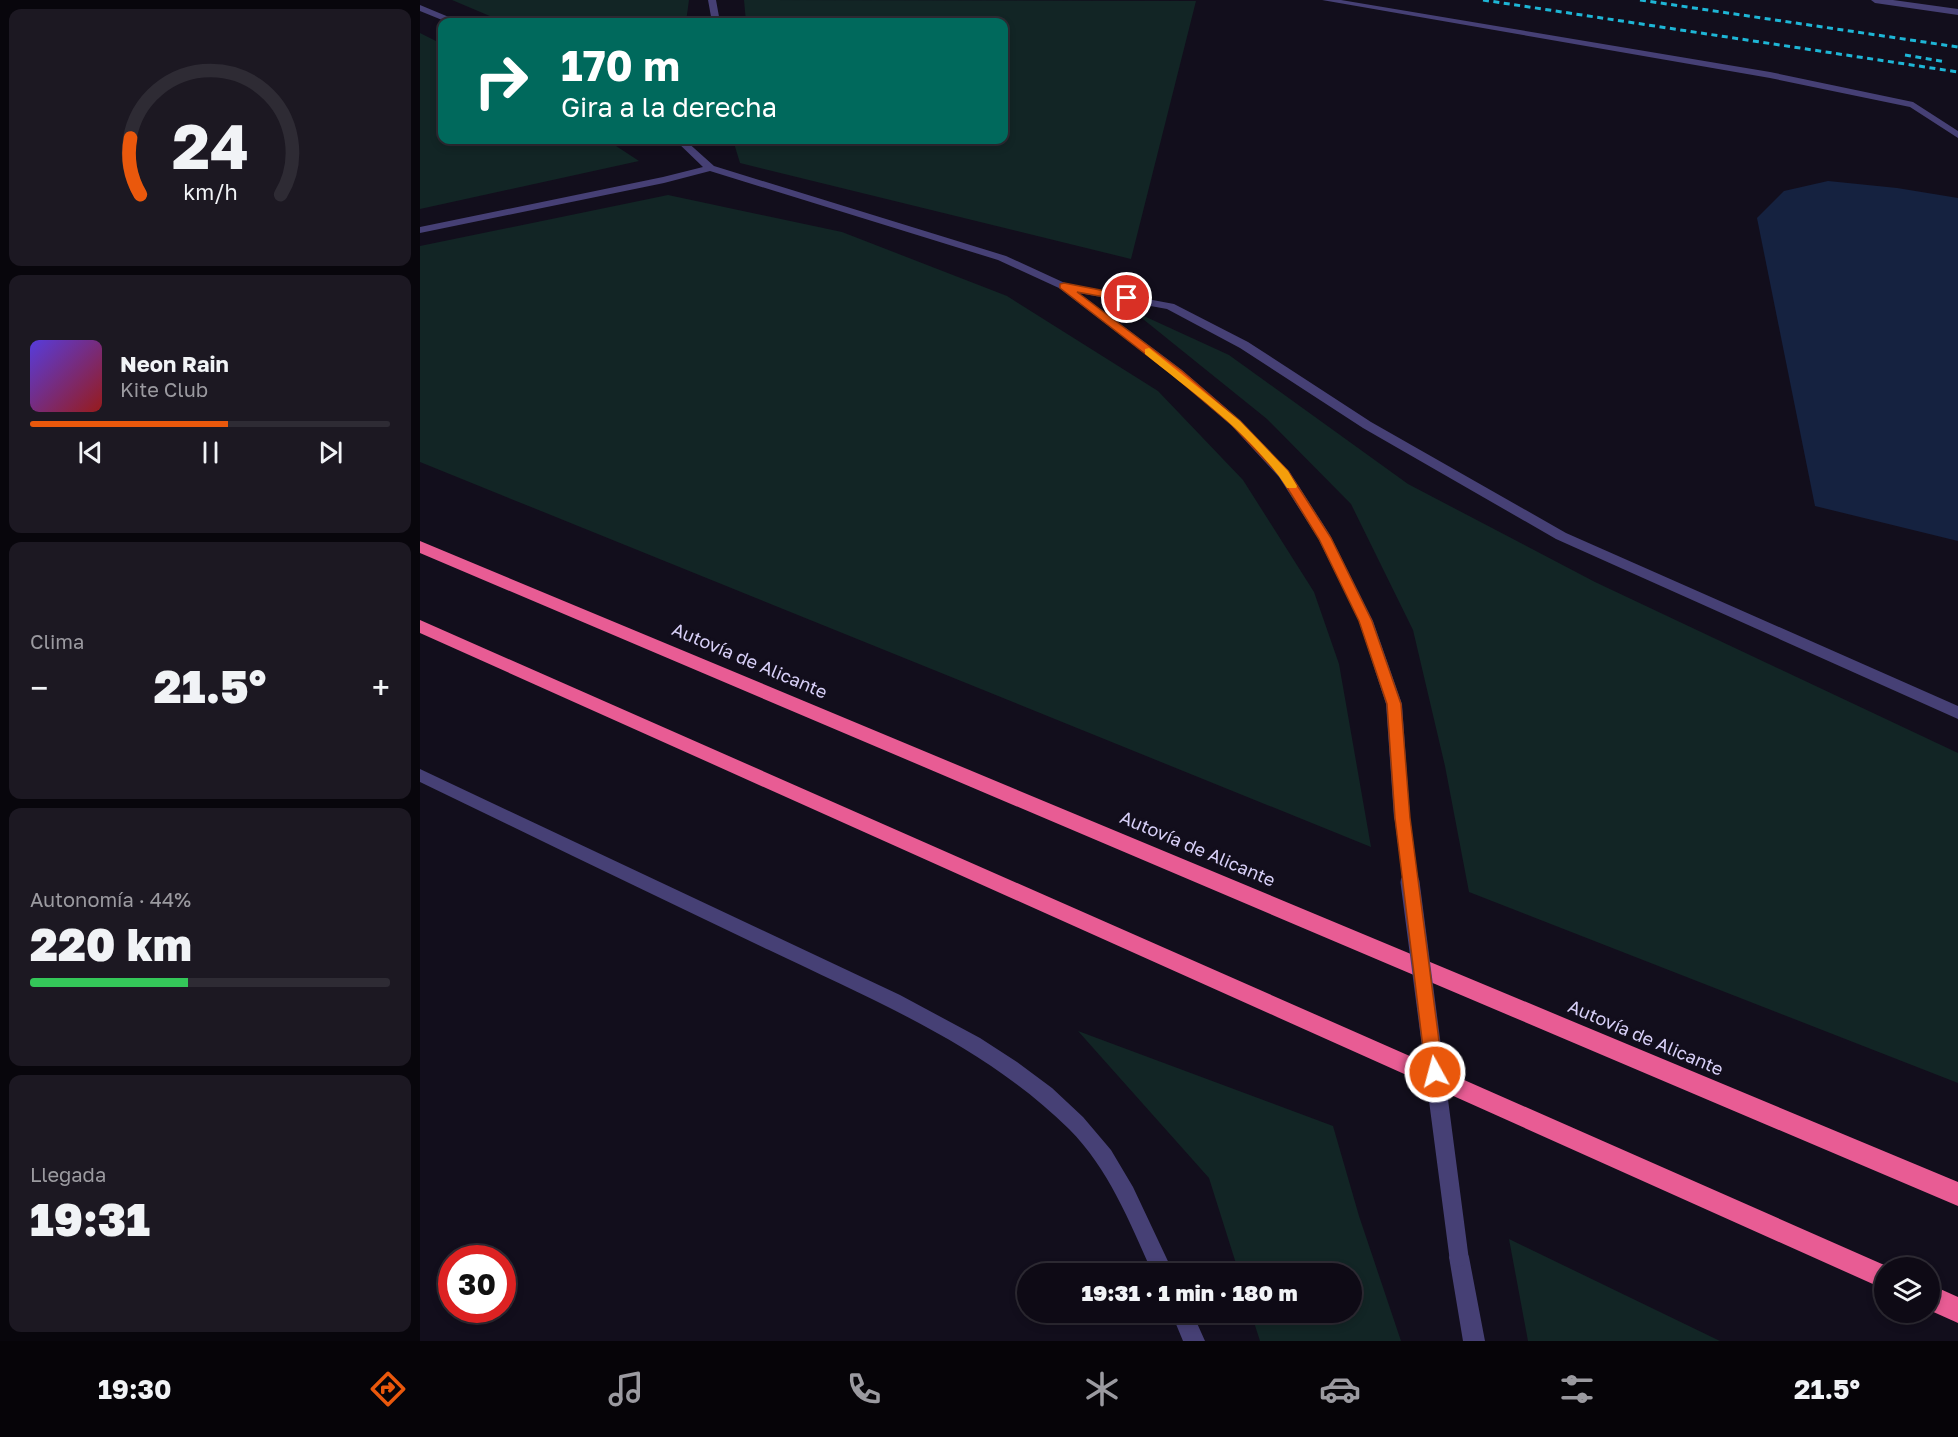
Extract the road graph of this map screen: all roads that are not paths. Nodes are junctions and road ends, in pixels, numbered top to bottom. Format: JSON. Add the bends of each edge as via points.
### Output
{"nodes":[{"id":1,"x":712,"y":0,"type":"edge"},
{"id":2,"x":1326,"y":0,"type":"edge"},
{"id":3,"x":1875,"y":0,"type":"edge"},
{"id":4,"x":420,"y":8,"type":"edge"},
{"id":5,"x":1958,"y":12,"type":"edge"},
{"id":6,"x":444,"y":18,"type":"edge"},
{"id":7,"x":715,"y":18,"type":"edge"},
{"id":8,"x":1958,"y":135,"type":"edge"},
{"id":9,"x":684,"y":144,"type":"edge"},
{"id":10,"x":710,"y":168,"type":"junction"},
{"id":11,"x":420,"y":230,"type":"edge"},
{"id":12,"x":1064,"y":286,"type":"junction"},
{"id":13,"x":420,"y":547,"type":"edge"},
{"id":14,"x":420,"y":626,"type":"edge"},
{"id":15,"x":1958,"y":713,"type":"edge"},
{"id":16,"x":420,"y":775,"type":"edge"},
{"id":17,"x":1958,"y":1194,"type":"edge"},
{"id":18,"x":1159,"y":1263,"type":"edge"},
{"id":19,"x":1874,"y":1273,"type":"edge"},
{"id":20,"x":1940,"y":1302,"type":"edge"},
{"id":21,"x":1958,"y":1310,"type":"edge"},
{"id":22,"x":1187,"y":1323,"type":"edge"},
{"id":23,"x":1194,"y":1341,"type":"edge"},
{"id":24,"x":1474,"y":1341,"type":"edge"}],
"edges":[{"from":1,"to":7,"type":"street"},
{"from":2,"to":8,"type":"street","via":[[1724,67],[1913,105]]},
{"from":3,"to":5,"type":"street"},
{"from":4,"to":6,"type":"street"},
{"from":9,"to":10,"type":"street"},
{"from":10,"to":11,"type":"street"},
{"from":10,"to":12,"type":"street","via":[[1002,258]]},
{"from":12,"to":15,"type":"street","via":[[1170,306],[1253,351],[1367,425],[1561,536]]},
{"from":12,"to":24,"type":"street","bridge":true,"via":[[1178,373],[1236,423],[1284,474],[1325,538],[1366,621],[1394,704],[1402,818],[1459,1257]]},
{"from":13,"to":17,"type":"highway","name":"Autovía de Alicante"},
{"from":14,"to":19,"type":"highway"},
{"from":16,"to":18,"type":"street","via":[[828,970],[998,1060],[1039,1088],[1104,1154],[1126,1190]]},
{"from":20,"to":21,"type":"highway"},
{"from":22,"to":23,"type":"street"}]}
